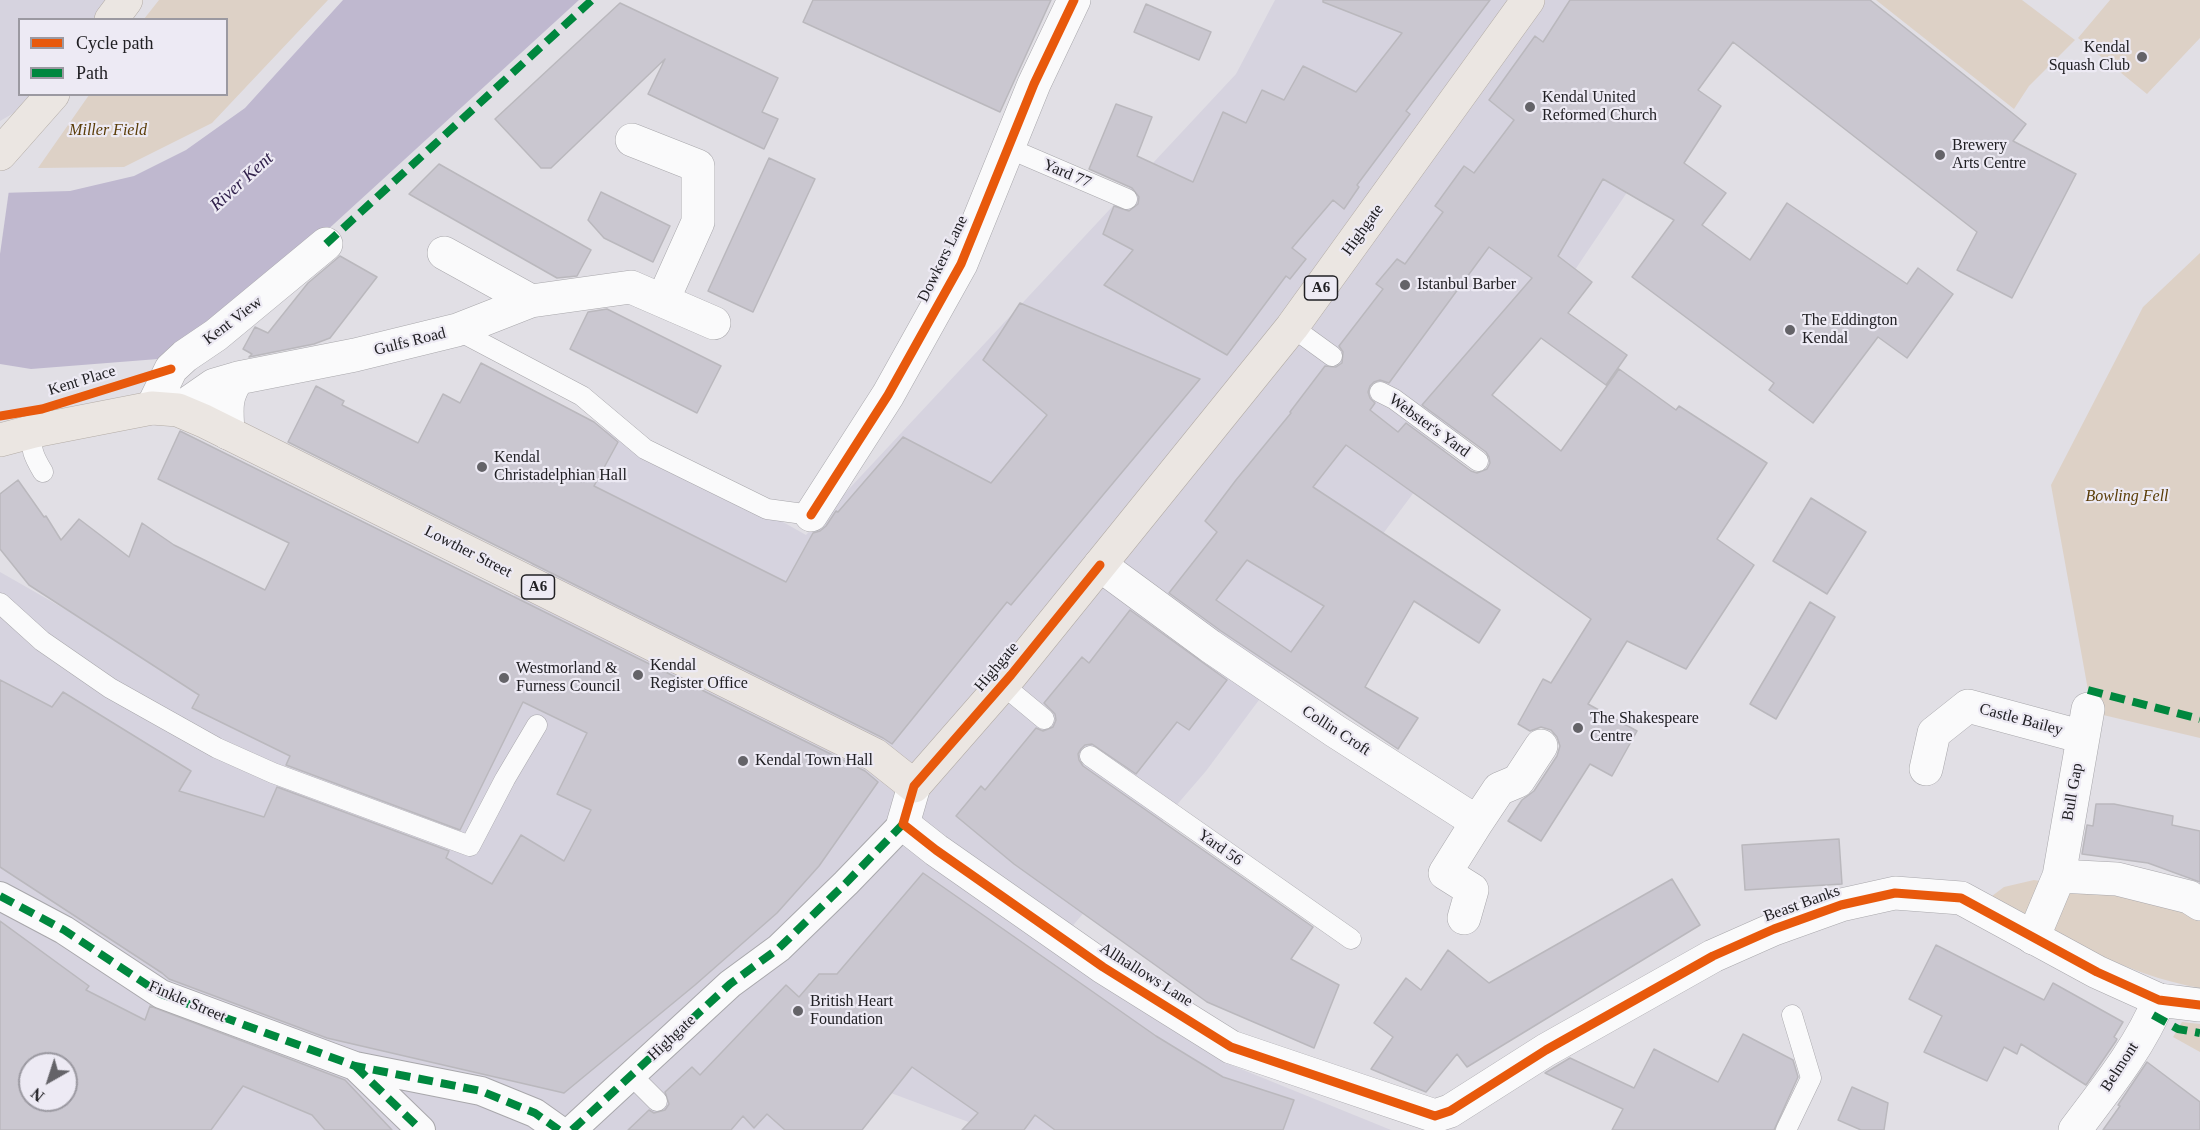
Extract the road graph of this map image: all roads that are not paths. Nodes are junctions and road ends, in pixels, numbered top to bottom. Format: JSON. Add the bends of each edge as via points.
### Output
{"nodes":[{"id":1,"x":126,"y":0,"type":"edge"},
{"id":2,"x":1074,"y":0,"type":"edge"},
{"id":3,"x":1528,"y":0,"type":"edge"},
{"id":4,"x":112,"y":18,"type":"edge"},
{"id":5,"x":51,"y":96,"type":"edge"},
{"id":6,"x":633,"y":140,"type":"dead end"},
{"id":7,"x":1008,"y":148,"type":"junction"},
{"id":8,"x":1,"y":149,"type":"edge"},
{"id":9,"x":1127,"y":199,"type":"dead end"},
{"id":10,"x":326,"y":244,"type":"dead end"},
{"id":11,"x":444,"y":253,"type":"dead end"},
{"id":12,"x":663,"y":300,"type":"junction"},
{"id":13,"x":531,"y":302,"type":"junction"},
{"id":14,"x":714,"y":323,"type":"dead end"},
{"id":15,"x":1292,"y":327,"type":"junction"},
{"id":16,"x":457,"y":330,"type":"junction"},
{"id":17,"x":1332,"y":356,"type":"dead end"},
{"id":18,"x":238,"y":378,"type":"junction"},
{"id":19,"x":1380,"y":392,"type":"dead end"},
{"id":20,"x":165,"y":409,"type":"junction"},
{"id":21,"x":34,"y":431,"type":"junction"},
{"id":22,"x":228,"y":433,"type":"junction"},
{"id":23,"x":0,"y":440,"type":"edge"},
{"id":24,"x":1478,"y":462,"type":"dead end"},
{"id":25,"x":43,"y":472,"type":"dead end"},
{"id":26,"x":811,"y":516,"type":"joint"},
{"id":27,"x":1100,"y":565,"type":"junction"},
{"id":28,"x":0,"y":603,"type":"edge"},
{"id":29,"x":1003,"y":685,"type":"junction"},
{"id":30,"x":1044,"y":719,"type":"dead end"},
{"id":31,"x":2085,"y":723,"type":"joint"},
{"id":32,"x":537,"y":725,"type":"dead end"},
{"id":33,"x":1541,"y":746,"type":"dead end"},
{"id":34,"x":1090,"y":756,"type":"dead end"},
{"id":35,"x":1926,"y":769,"type":"dead end"},
{"id":36,"x":914,"y":786,"type":"junction"},
{"id":37,"x":1478,"y":822,"type":"junction"},
{"id":38,"x":903,"y":824,"type":"junction"},
{"id":39,"x":2059,"y":876,"type":"junction"},
{"id":40,"x":0,"y":896,"type":"edge"},
{"id":41,"x":2200,"y":904,"type":"edge"},
{"id":42,"x":1464,"y":918,"type":"dead end"},
{"id":43,"x":2033,"y":938,"type":"junction"},
{"id":44,"x":1351,"y":939,"type":"dead end"},
{"id":45,"x":2159,"y":1000,"type":"junction"},
{"id":46,"x":2200,"y":1005,"type":"edge"},
{"id":47,"x":1792,"y":1015,"type":"dead end"},
{"id":48,"x":355,"y":1066,"type":"junction"},
{"id":49,"x":631,"y":1075,"type":"junction"},
{"id":50,"x":657,"y":1101,"type":"dead end"},
{"id":51,"x":1432,"y":1123,"type":"edge"},
{"id":52,"x":421,"y":1130,"type":"edge"},
{"id":53,"x":559,"y":1130,"type":"edge"},
{"id":54,"x":572,"y":1130,"type":"edge"},
{"id":55,"x":1786,"y":1130,"type":"edge"},
{"id":56,"x":2075,"y":1130,"type":"edge"}],
"edges":[{"from":1,"to":4,"type":"highway"},
{"from":2,"to":7,"type":"street","name":"Dowkers Lane"},
{"from":3,"to":15,"type":"highway","name":"Highgate","number":"A6"},
{"from":5,"to":8,"type":"highway"},
{"from":6,"to":12,"type":"street","via":[[698,166],[698,222]]},
{"from":7,"to":9,"type":"lane","name":"Yard 77"},
{"from":7,"to":26,"type":"street","name":"Dowkers Lane","via":[[961,264],[888,395]]},
{"from":10,"to":20,"type":"street","name":"Kent View","via":[[171,369]]},
{"from":11,"to":13,"type":"street"},
{"from":12,"to":13,"type":"street","name":"Gulfs Road","via":[[631,287]]},
{"from":12,"to":14,"type":"street","name":"Gulfs Road"},
{"from":13,"to":16,"type":"street","name":"Gulfs Road"},
{"from":15,"to":17,"type":"lane"},
{"from":15,"to":27,"type":"highway","name":"Highgate","number":"A6"},
{"from":16,"to":18,"type":"street","name":"Gulfs Road"},
{"from":16,"to":26,"type":"lane","via":[[582,396],[645,449],[767,509]]},
{"from":18,"to":20,"type":"street","name":"Gulfs Road"},
{"from":18,"to":22,"type":"street","via":[[226,400]]},
{"from":19,"to":24,"type":"lane","name":"Webster's Yard"},
{"from":20,"to":21,"type":"highway"},
{"from":20,"to":22,"type":"highway","name":"Lowther Street","number":"A6"},
{"from":21,"to":23,"type":"highway"},
{"from":21,"to":25,"type":"lane","via":[[30,444]]},
{"from":22,"to":36,"type":"highway","name":"Lowther Street","number":"A6","via":[[874,755]]},
{"from":27,"to":29,"type":"highway","name":"Highgate","number":"A6"},
{"from":27,"to":37,"type":"street","name":"Collin Croft","via":[[1220,653]]},
{"from":28,"to":32,"type":"lane","via":[[42,641],[110,688],[217,748],[273,773],[470,846]]},
{"from":29,"to":30,"type":"lane"},
{"from":29,"to":36,"type":"highway","name":"Highgate","number":"A6"},
{"from":31,"to":35,"type":"street","name":"Castle Bailey","via":[[1968,706],[1934,733]]},
{"from":31,"to":39,"type":"street","name":"Bull Gap"},
{"from":33,"to":37,"type":"street","via":[[1518,782],[1499,789]]},
{"from":34,"to":44,"type":"lane","name":"Yard 56"},
{"from":36,"to":38,"type":"street"},
{"from":37,"to":42,"type":"street","via":[[1445,873],[1472,890]]},
{"from":38,"to":49,"type":"street","name":"Highgate","via":[[779,948],[730,984]]},
{"from":38,"to":51,"type":"street","name":"Allhallows Lane","via":[[1103,967],[1231,1047]]},
{"from":39,"to":41,"type":"street","via":[[2117,879],[2189,897]]},
{"from":39,"to":43,"type":"street"},
{"from":40,"to":48,"type":"street","name":"Finkle Street","via":[[64,930],[161,994]]},
{"from":43,"to":45,"type":"street","name":"Beast Banks"},
{"from":43,"to":51,"type":"street","name":"Beast Banks","via":[[1961,898],[1895,893],[1841,905],[1713,956],[1546,1050]]},
{"from":45,"to":46,"type":"street","name":"Beast Banks"},
{"from":45,"to":56,"type":"street","name":"Belmont","via":[[2106,1089]]},
{"from":47,"to":55,"type":"lane","via":[[1811,1078]]},
{"from":48,"to":52,"type":"street","name":"Finkle Street"},
{"from":48,"to":53,"type":"street","name":"Finkle Street","via":[[481,1092],[536,1113]]},
{"from":49,"to":50,"type":"lane"},
{"from":49,"to":54,"type":"street","name":"Highgate"}]}
